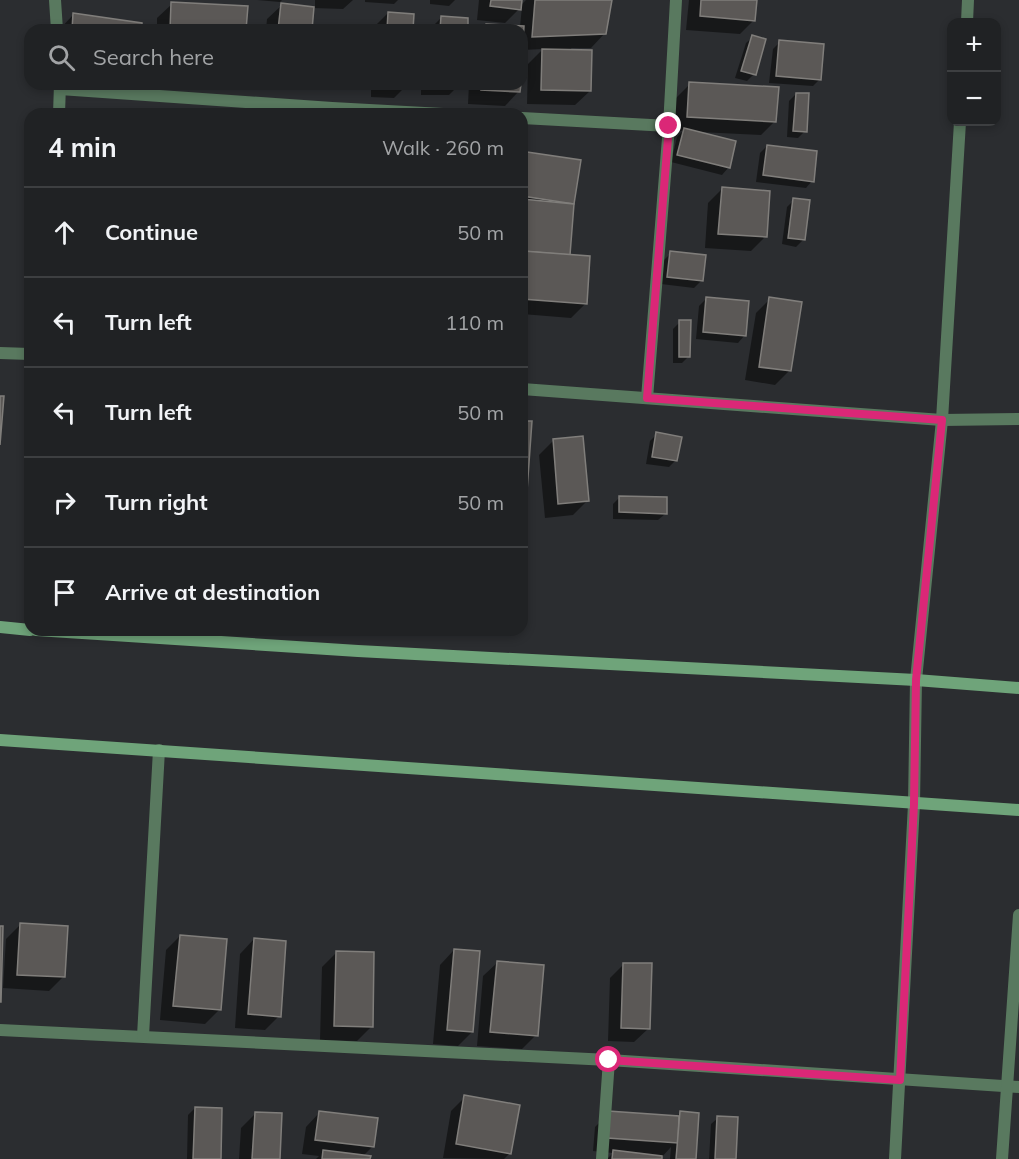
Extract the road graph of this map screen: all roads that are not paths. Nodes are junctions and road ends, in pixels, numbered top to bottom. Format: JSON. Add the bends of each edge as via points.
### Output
{"nodes":[{"id":1,"x":55,"y":0,"type":"edge"},
{"id":2,"x":676,"y":0,"type":"edge"},
{"id":3,"x":968,"y":0,"type":"edge"},
{"id":4,"x":967,"y":18,"type":"edge"},
{"id":5,"x":57,"y":24,"type":"edge"},
{"id":6,"x":60,"y":90,"type":"edge"},
{"id":7,"x":109,"y":90,"type":"edge"},
{"id":8,"x":59,"y":108,"type":"edge"},
{"id":9,"x":332,"y":108,"type":"edge"},
{"id":10,"x":528,"y":118,"type":"edge"},
{"id":11,"x":669,"y":126,"type":"junction"},
{"id":12,"x":960,"y":126,"type":"edge"},
{"id":13,"x":0,"y":353,"type":"edge"},
{"id":14,"x":24,"y":354,"type":"edge"},
{"id":15,"x":528,"y":389,"type":"edge"},
{"id":16,"x":647,"y":398,"type":"junction"},
{"id":17,"x":942,"y":420,"type":"junction"},
{"id":18,"x":1019,"y":420,"type":"edge"},
{"id":19,"x":0,"y":627,"type":"edge"},
{"id":20,"x":24,"y":629,"type":"edge"},
{"id":21,"x":198,"y":636,"type":"edge"},
{"id":22,"x":916,"y":680,"type":"junction"},
{"id":23,"x":1019,"y":688,"type":"edge"},
{"id":24,"x":0,"y":740,"type":"edge"},
{"id":25,"x":159,"y":750,"type":"junction"},
{"id":26,"x":914,"y":804,"type":"junction"},
{"id":27,"x":1019,"y":810,"type":"edge"},
{"id":28,"x":1019,"y":915,"type":"edge"},
{"id":29,"x":0,"y":1030,"type":"edge"},
{"id":30,"x":142,"y":1036,"type":"junction"},
{"id":31,"x":609,"y":1060,"type":"junction"},
{"id":32,"x":900,"y":1080,"type":"junction"},
{"id":33,"x":1013,"y":1086,"type":"edge"},
{"id":34,"x":602,"y":1159,"type":"edge"},
{"id":35,"x":895,"y":1159,"type":"edge"},
{"id":36,"x":1002,"y":1159,"type":"edge"}],
"edges":[{"from":1,"to":5,"type":"street"},
{"from":2,"to":11,"type":"street"},
{"from":3,"to":4,"type":"street"},
{"from":6,"to":8,"type":"street"},
{"from":7,"to":9,"type":"street"},
{"from":10,"to":11,"type":"street"},
{"from":11,"to":16,"type":"street"},
{"from":12,"to":17,"type":"street"},
{"from":13,"to":14,"type":"street"},
{"from":15,"to":16,"type":"street"},
{"from":16,"to":17,"type":"street"},
{"from":17,"to":18,"type":"street"},
{"from":17,"to":22,"type":"street"},
{"from":19,"to":20,"type":"street"},
{"from":21,"to":22,"type":"street"},
{"from":22,"to":23,"type":"street"},
{"from":22,"to":26,"type":"street"},
{"from":24,"to":25,"type":"street"},
{"from":25,"to":26,"type":"street"},
{"from":25,"to":30,"type":"street"},
{"from":26,"to":27,"type":"street"},
{"from":26,"to":32,"type":"street"},
{"from":28,"to":33,"type":"street"},
{"from":29,"to":30,"type":"street"},
{"from":30,"to":31,"type":"street"},
{"from":31,"to":32,"type":"street"},
{"from":31,"to":34,"type":"street"},
{"from":32,"to":33,"type":"street"},
{"from":32,"to":35,"type":"street"},
{"from":33,"to":36,"type":"street"}]}
